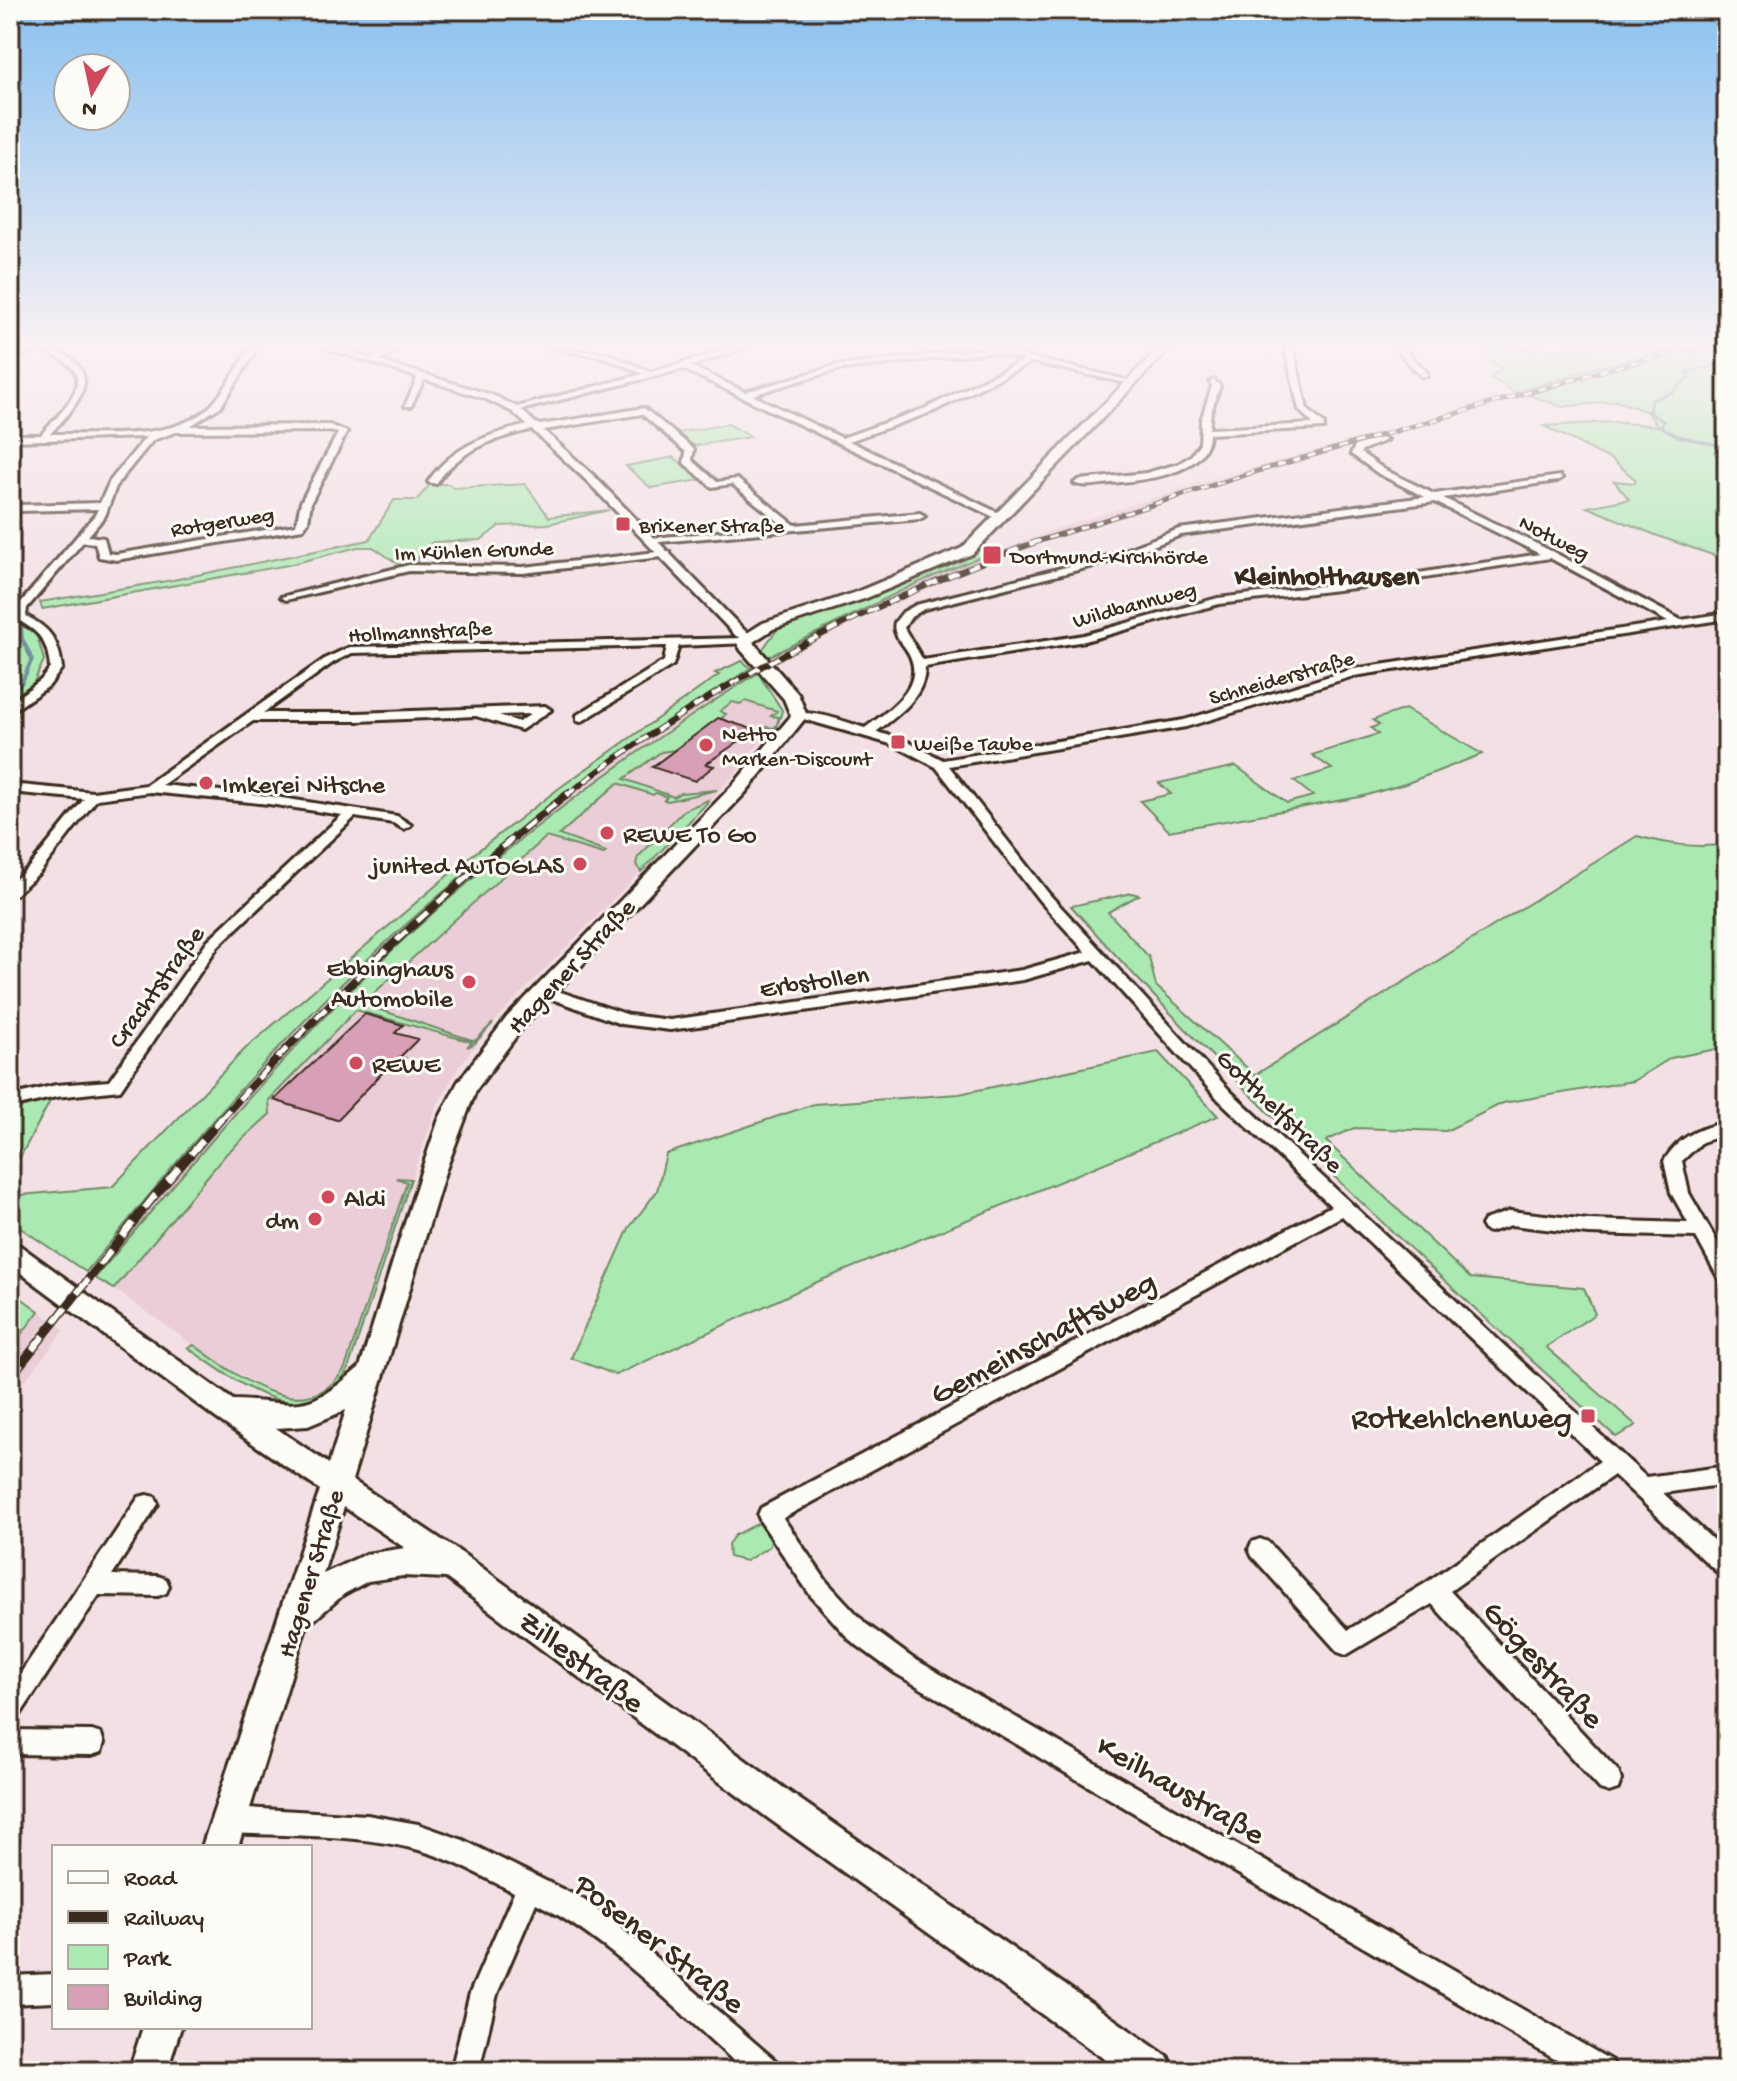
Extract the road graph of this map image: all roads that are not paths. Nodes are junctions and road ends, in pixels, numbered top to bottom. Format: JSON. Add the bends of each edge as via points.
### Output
{"nodes":[{"id":1,"x":144,"y":445,"type":"edge"},
{"id":2,"x":336,"y":445,"type":"edge"},
{"id":3,"x":479,"y":445,"type":"edge"},
{"id":4,"x":555,"y":445,"type":"edge"},
{"id":5,"x":684,"y":445,"type":"edge"},
{"id":6,"x":851,"y":445,"type":"edge"},
{"id":7,"x":1070,"y":445,"type":"edge"},
{"id":8,"x":1203,"y":445,"type":"edge"},
{"id":9,"x":1367,"y":445,"type":"edge"},
{"id":10,"x":1557,"y":478,"type":"dead end"},
{"id":11,"x":433,"y":482,"type":"dead end"},
{"id":12,"x":1079,"y":483,"type":"dead end"},
{"id":13,"x":1432,"y":498,"type":"junction"},
{"id":14,"x":10,"y":504,"type":"edge"},
{"id":15,"x":104,"y":506,"type":"junction"},
{"id":16,"x":920,"y":516,"type":"dead end"},
{"id":17,"x":1000,"y":517,"type":"junction"},
{"id":18,"x":793,"y":528,"type":"junction"},
{"id":19,"x":80,"y":539,"type":"junction"},
{"id":20,"x":652,"y":541,"type":"junction"},
{"id":21,"x":666,"y":554,"type":"junction"},
{"id":22,"x":1551,"y":555,"type":"junction"},
{"id":23,"x":286,"y":597,"type":"dead end"},
{"id":24,"x":1727,"y":616,"type":"edge"},
{"id":25,"x":15,"y":619,"type":"edge"},
{"id":26,"x":1681,"y":624,"type":"junction"},
{"id":27,"x":746,"y":638,"type":"junction"},
{"id":28,"x":674,"y":642,"type":"junction"},
{"id":29,"x":919,"y":664,"type":"junction"},
{"id":30,"x":10,"y":709,"type":"edge"},
{"id":31,"x":477,"y":712,"type":"dead end"},
{"id":32,"x":799,"y":716,"type":"junction"},
{"id":33,"x":250,"y":717,"type":"junction"},
{"id":34,"x":581,"y":718,"type":"dead end"},
{"id":35,"x":868,"y":732,"type":"junction"},
{"id":36,"x":941,"y":764,"type":"junction"},
{"id":37,"x":10,"y":788,"type":"edge"},
{"id":38,"x":150,"y":788,"type":"junction"},
{"id":39,"x":93,"y":796,"type":"junction"},
{"id":40,"x":352,"y":813,"type":"junction"},
{"id":41,"x":404,"y":825,"type":"dead end"},
{"id":42,"x":10,"y":892,"type":"edge"},
{"id":43,"x":1094,"y":955,"type":"junction"},
{"id":44,"x":543,"y":991,"type":"junction"},
{"id":45,"x":10,"y":1102,"type":"edge"},
{"id":46,"x":1727,"y":1128,"type":"edge"},
{"id":47,"x":1342,"y":1208,"type":"junction"},
{"id":48,"x":1490,"y":1225,"type":"dead end"},
{"id":49,"x":1700,"y":1230,"type":"junction"},
{"id":50,"x":10,"y":1252,"type":"edge"},
{"id":51,"x":1727,"y":1276,"type":"edge"},
{"id":52,"x":372,"y":1373,"type":"junction"},
{"id":53,"x":226,"y":1410,"type":"junction"},
{"id":54,"x":1614,"y":1463,"type":"junction"},
{"id":55,"x":1727,"y":1475,"type":"edge"},
{"id":56,"x":336,"y":1484,"type":"junction"},
{"id":57,"x":1642,"y":1487,"type":"junction"},
{"id":58,"x":147,"y":1504,"type":"dead end"},
{"id":59,"x":769,"y":1515,"type":"joint"},
{"id":60,"x":1260,"y":1549,"type":"dead end"},
{"id":61,"x":452,"y":1564,"type":"junction"},
{"id":62,"x":1727,"y":1567,"type":"edge"},
{"id":63,"x":93,"y":1585,"type":"junction"},
{"id":64,"x":158,"y":1586,"type":"dead end"},
{"id":65,"x":1434,"y":1590,"type":"junction"},
{"id":66,"x":294,"y":1620,"type":"junction"},
{"id":67,"x":10,"y":1710,"type":"edge"},
{"id":68,"x":10,"y":1742,"type":"edge"},
{"id":69,"x":92,"y":1743,"type":"dead end"},
{"id":70,"x":1609,"y":1780,"type":"dead end"},
{"id":71,"x":224,"y":1834,"type":"edge"},
{"id":72,"x":530,"y":1886,"type":"junction"},
{"id":73,"x":52,"y":1988,"type":"edge"},
{"id":74,"x":10,"y":1990,"type":"edge"},
{"id":75,"x":161,"y":2029,"type":"edge"},
{"id":76,"x":148,"y":2071,"type":"edge"},
{"id":77,"x":465,"y":2071,"type":"edge"},
{"id":78,"x":766,"y":2071,"type":"edge"},
{"id":79,"x":1154,"y":2071,"type":"edge"},
{"id":80,"x":1602,"y":2071,"type":"edge"}],
"edges":[{"from":1,"to":15,"type":"street","via":[[113,483]]},
{"from":2,"to":19,"type":"street","name":"Rotgerweg","via":[[299,527],[116,557],[103,555],[100,540]]},
{"from":3,"to":11,"type":"street","via":[[441,467]]},
{"from":4,"to":20,"type":"street"},
{"from":5,"to":18,"type":"street","via":[[691,451],[687,461],[715,485],[734,481]]},
{"from":6,"to":17,"type":"street"},
{"from":7,"to":17,"type":"main road"},
{"from":8,"to":12,"type":"street","via":[[1166,471]]},
{"from":9,"to":13,"type":"street","name":"Notweg","via":[[1356,454]]},
{"from":10,"to":13,"type":"street"},
{"from":13,"to":22,"type":"street","name":"Notweg"},
{"from":13,"to":29,"type":"street","via":[[1164,535],[1113,558],[920,607],[899,621],[898,630]]},
{"from":14,"to":15,"type":"street"},
{"from":15,"to":19,"type":"street"},
{"from":16,"to":18,"type":"street","via":[[900,522]]},
{"from":17,"to":27,"type":"main road","via":[[959,556]]},
{"from":18,"to":20,"type":"street"},
{"from":19,"to":25,"type":"street"},
{"from":20,"to":21,"type":"street"},
{"from":21,"to":23,"type":"street","name":"Im Kühlen Grunde","via":[[523,570],[409,568]]},
{"from":21,"to":27,"type":"street"},
{"from":22,"to":26,"type":"street","name":"Notweg"},
{"from":22,"to":29,"type":"street","name":"Wildbannweg","via":[[1218,601],[1085,638]]},
{"from":24,"to":26,"type":"street","name":"Schneiderstraße"},
{"from":25,"to":30,"type":"street","via":[[49,635],[56,668]]},
{"from":26,"to":36,"type":"street","name":"Schneiderstraße","via":[[1353,673],[1186,723]]},
{"from":27,"to":28,"type":"street","name":"Hollmannstraße"},
{"from":27,"to":32,"type":"main road","via":[[755,659],[788,693]]},
{"from":28,"to":33,"type":"street","name":"Hollmannstraße","via":[[350,650]]},
{"from":28,"to":34,"type":"street","via":[[669,663]]},
{"from":29,"to":35,"type":"street","via":[[907,701]]},
{"from":31,"to":33,"type":"street"},
{"from":32,"to":35,"type":"street","name":"Gotthelfstraße"},
{"from":32,"to":44,"type":"main road","name":"Hagener Straße","via":[[739,789]]},
{"from":33,"to":38,"type":"street","name":"Hollmannstraße"},
{"from":35,"to":36,"type":"street","name":"Gotthelfstraße"},
{"from":36,"to":43,"type":"street","name":"Gotthelfstraße"},
{"from":37,"to":39,"type":"street","name":"Hollmannstraße"},
{"from":38,"to":39,"type":"street","name":"Hollmannstraße"},
{"from":38,"to":40,"type":"street"},
{"from":39,"to":42,"type":"street"},
{"from":40,"to":41,"type":"street"},
{"from":40,"to":45,"type":"street","name":"Crachtstraße","via":[[213,943],[114,1086]]},
{"from":43,"to":44,"type":"street","name":"Erbstollen","via":[[1023,975],[670,1025],[627,1020]]},
{"from":43,"to":47,"type":"street","name":"Gotthelfstraße","via":[[1215,1086]]},
{"from":44,"to":52,"type":"main road","name":"Hagener Straße","via":[[482,1063],[454,1111]]},
{"from":46,"to":49,"type":"street","via":[[1700,1135],[1681,1147],[1673,1161],[1680,1193]]},
{"from":47,"to":54,"type":"street","name":"Gotthelfstraße"},
{"from":47,"to":59,"type":"street","name":"Gemeinschaftsweg"},
{"from":48,"to":49,"type":"street","via":[[1510,1218],[1588,1227]]},
{"from":49,"to":51,"type":"street"},
{"from":50,"to":53,"type":"main road","name":"Zillestraße"},
{"from":52,"to":53,"type":"main road","via":[[331,1407],[301,1417],[277,1419]]},
{"from":52,"to":56,"type":"main road","name":"Hagener Straße"},
{"from":53,"to":56,"type":"main road","name":"Zillestraße"},
{"from":54,"to":57,"type":"street","name":"Gotthelfstraße"},
{"from":54,"to":65,"type":"street"},
{"from":55,"to":57,"type":"street"},
{"from":56,"to":61,"type":"main road","name":"Zillestraße"},
{"from":56,"to":66,"type":"main road","name":"Hagener Straße"},
{"from":57,"to":62,"type":"street","name":"Gotthelfstraße"},
{"from":58,"to":63,"type":"street"},
{"from":59,"to":80,"type":"street","name":"Keilhaustraße","via":[[829,1600],[858,1632],[903,1665]]},
{"from":60,"to":65,"type":"street","via":[[1346,1644]]},
{"from":61,"to":66,"type":"main road","via":[[375,1564],[334,1582]]},
{"from":61,"to":79,"type":"main road","name":"Zillestraße"},
{"from":63,"to":64,"type":"street"},
{"from":63,"to":67,"type":"street"},
{"from":65,"to":70,"type":"street","name":"Gögestraße"},
{"from":66,"to":71,"type":"main road","name":"Hagener Straße"},
{"from":68,"to":69,"type":"street"},
{"from":71,"to":72,"type":"street","name":"Posener Straße","via":[[367,1828],[454,1849]]},
{"from":72,"to":77,"type":"street","via":[[484,1993]]},
{"from":72,"to":78,"type":"street","name":"Posener Straße","via":[[575,1909],[623,1946]]},
{"from":73,"to":74,"type":"street"},
{"from":75,"to":76,"type":"main road"}]}
